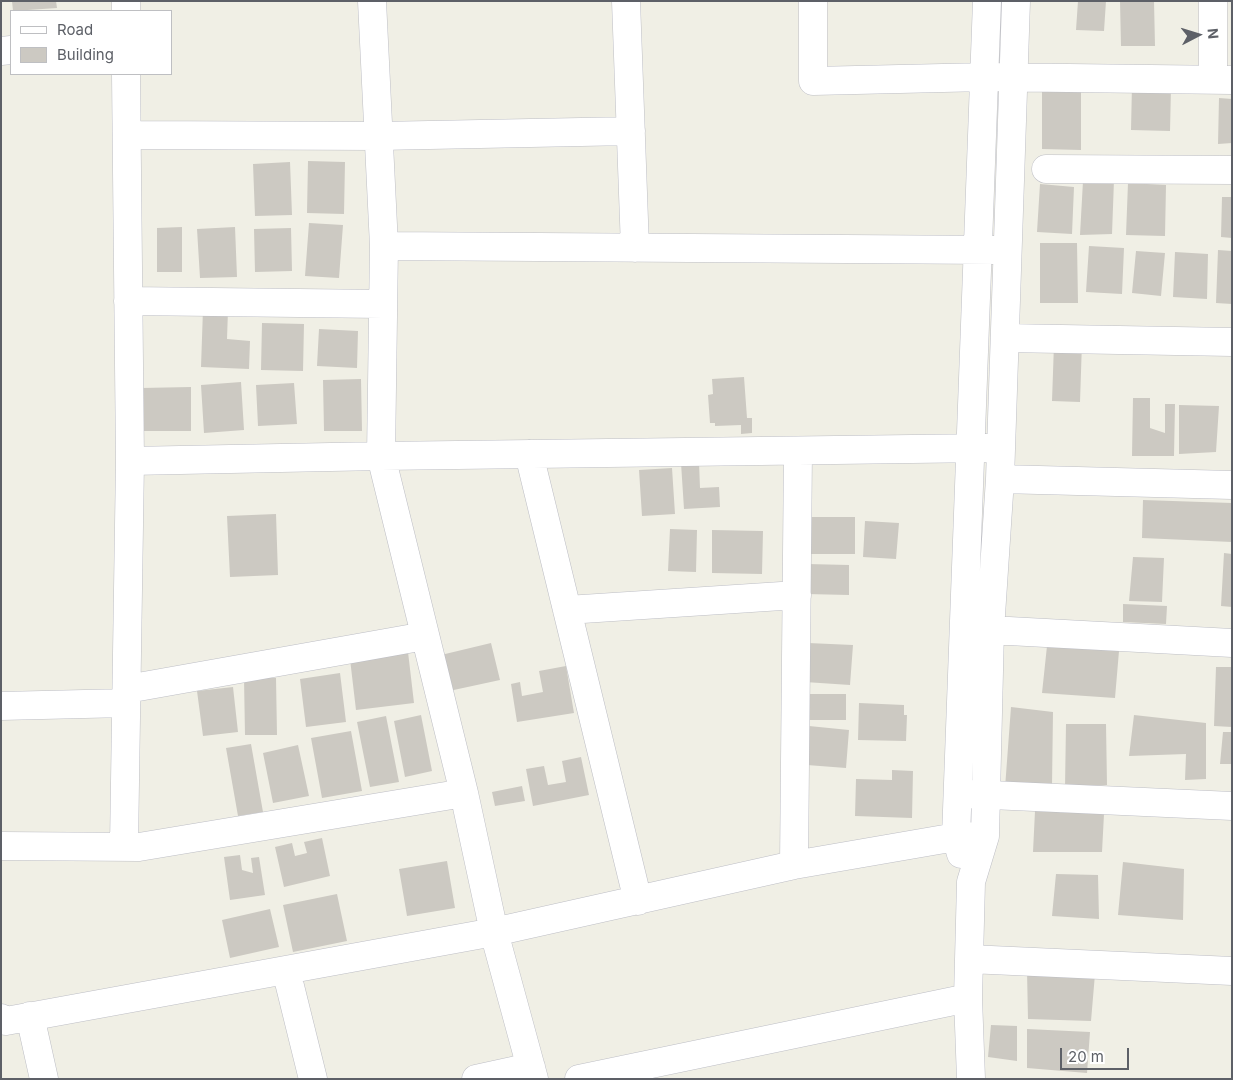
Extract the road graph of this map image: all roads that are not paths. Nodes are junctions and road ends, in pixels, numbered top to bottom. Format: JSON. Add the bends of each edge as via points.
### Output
{"nodes":[{"id":1,"x":372,"y":1,"type":"edge"},
{"id":2,"x":626,"y":1,"type":"edge"},
{"id":3,"x":813,"y":1,"type":"edge"},
{"id":4,"x":987,"y":1,"type":"edge"},
{"id":5,"x":1016,"y":1,"type":"edge"},
{"id":6,"x":1213,"y":1,"type":"edge"},
{"id":7,"x":126,"y":75,"type":"edge"},
{"id":8,"x":986,"y":77,"type":"junction"},
{"id":9,"x":1015,"y":77,"type":"junction"},
{"id":10,"x":1222,"y":80,"type":"edge"},
{"id":11,"x":631,"y":131,"type":"junction"},
{"id":12,"x":126,"y":135,"type":"junction"},
{"id":13,"x":379,"y":136,"type":"junction"},
{"id":14,"x":1046,"y":169,"type":"dead end"},
{"id":15,"x":1232,"y":170,"type":"edge"},
{"id":16,"x":384,"y":246,"type":"junction"},
{"id":17,"x":635,"y":248,"type":"junction"},
{"id":18,"x":978,"y":249,"type":"junction"},
{"id":19,"x":1008,"y":250,"type":"junction"},
{"id":20,"x":128,"y":301,"type":"junction"},
{"id":21,"x":383,"y":304,"type":"junction"},
{"id":22,"x":1005,"y":338,"type":"junction"},
{"id":23,"x":1232,"y":342,"type":"edge"},
{"id":24,"x":1001,"y":448,"type":"junction"},
{"id":25,"x":970,"y":449,"type":"junction"},
{"id":26,"x":798,"y":450,"type":"junction"},
{"id":27,"x":529,"y":454,"type":"junction"},
{"id":28,"x":381,"y":456,"type":"junction"},
{"id":29,"x":130,"y":461,"type":"junction"},
{"id":30,"x":1000,"y":479,"type":"junction"},
{"id":31,"x":1232,"y":485,"type":"edge"},
{"id":32,"x":797,"y":595,"type":"junction"},
{"id":33,"x":567,"y":610,"type":"junction"},
{"id":34,"x":990,"y":630,"type":"junction"},
{"id":35,"x":425,"y":636,"type":"junction"},
{"id":36,"x":1232,"y":643,"type":"edge"},
{"id":37,"x":126,"y":696,"type":"junction"},
{"id":38,"x":1,"y":706,"type":"edge"},
{"id":39,"x":464,"y":793,"type":"junction"},
{"id":40,"x":957,"y":794,"type":"junction"},
{"id":41,"x":987,"y":795,"type":"junction"},
{"id":42,"x":1232,"y":806,"type":"edge"},
{"id":43,"x":985,"y":836,"type":"junction"},
{"id":44,"x":956,"y":837,"type":"junction"},
{"id":45,"x":1,"y":846,"type":"edge"},
{"id":46,"x":124,"y":846,"type":"junction"},
{"id":47,"x":794,"y":865,"type":"junction"},
{"id":48,"x":971,"y":882,"type":"junction"},
{"id":49,"x":638,"y":901,"type":"junction"},
{"id":50,"x":494,"y":932,"type":"junction"},
{"id":51,"x":969,"y":959,"type":"junction"},
{"id":52,"x":286,"y":970,"type":"junction"},
{"id":53,"x":1232,"y":970,"type":"edge"},
{"id":54,"x":968,"y":998,"type":"junction"},
{"id":55,"x":30,"y":1016,"type":"junction"},
{"id":56,"x":1,"y":1018,"type":"edge"},
{"id":57,"x":532,"y":1073,"type":"edge"},
{"id":58,"x":44,"y":1079,"type":"edge"},
{"id":59,"x":313,"y":1079,"type":"edge"},
{"id":60,"x":476,"y":1079,"type":"edge"},
{"id":61,"x":579,"y":1079,"type":"edge"},
{"id":62,"x":971,"y":1079,"type":"edge"}],
"edges":[{"from":1,"to":13,"type":"street"},
{"from":2,"to":11,"type":"street"},
{"from":3,"to":8,"type":"street","via":[[813,81]]},
{"from":4,"to":8,"type":"street"},
{"from":5,"to":9,"type":"street"},
{"from":6,"to":10,"type":"street"},
{"from":7,"to":12,"type":"street"},
{"from":8,"to":9,"type":"street"},
{"from":8,"to":18,"type":"street"},
{"from":9,"to":10,"type":"street"},
{"from":9,"to":19,"type":"street"},
{"from":11,"to":13,"type":"street"},
{"from":11,"to":17,"type":"street"},
{"from":12,"to":13,"type":"street"},
{"from":12,"to":20,"type":"street"},
{"from":13,"to":16,"type":"street"},
{"from":14,"to":15,"type":"street"},
{"from":16,"to":17,"type":"street"},
{"from":16,"to":21,"type":"street"},
{"from":17,"to":18,"type":"street"},
{"from":18,"to":19,"type":"street"},
{"from":18,"to":25,"type":"street"},
{"from":19,"to":22,"type":"street"},
{"from":20,"to":21,"type":"street"},
{"from":20,"to":29,"type":"street"},
{"from":21,"to":28,"type":"street"},
{"from":22,"to":23,"type":"street"},
{"from":22,"to":24,"type":"street"},
{"from":24,"to":25,"type":"street"},
{"from":24,"to":30,"type":"street"},
{"from":25,"to":26,"type":"street"},
{"from":25,"to":40,"type":"street"},
{"from":26,"to":27,"type":"street"},
{"from":26,"to":32,"type":"street"},
{"from":27,"to":28,"type":"street"},
{"from":27,"to":33,"type":"street"},
{"from":28,"to":29,"type":"street"},
{"from":28,"to":35,"type":"street"},
{"from":29,"to":37,"type":"street"},
{"from":30,"to":31,"type":"street"},
{"from":30,"to":34,"type":"street"},
{"from":32,"to":33,"type":"street"},
{"from":32,"to":47,"type":"street"},
{"from":33,"to":49,"type":"street"},
{"from":34,"to":36,"type":"street"},
{"from":34,"to":41,"type":"street"},
{"from":35,"to":37,"type":"street"},
{"from":35,"to":39,"type":"street"},
{"from":37,"to":38,"type":"street"},
{"from":37,"to":46,"type":"street"},
{"from":39,"to":46,"type":"street","via":[[139,847]]},
{"from":39,"to":50,"type":"street"},
{"from":40,"to":41,"type":"street"},
{"from":40,"to":44,"type":"street"},
{"from":41,"to":42,"type":"street"},
{"from":41,"to":43,"type":"street"},
{"from":43,"to":44,"type":"street"},
{"from":43,"to":48,"type":"street"},
{"from":44,"to":47,"type":"street"},
{"from":44,"to":48,"type":"street"},
{"from":45,"to":46,"type":"street"},
{"from":47,"to":49,"type":"street"},
{"from":48,"to":51,"type":"street"},
{"from":49,"to":50,"type":"street"},
{"from":50,"to":52,"type":"street"},
{"from":50,"to":57,"type":"street"},
{"from":51,"to":53,"type":"street"},
{"from":51,"to":54,"type":"street"},
{"from":52,"to":55,"type":"street"},
{"from":52,"to":59,"type":"street"},
{"from":54,"to":61,"type":"street"},
{"from":54,"to":62,"type":"street"},
{"from":55,"to":56,"type":"street"},
{"from":55,"to":58,"type":"street"},
{"from":57,"to":60,"type":"street"}]}
